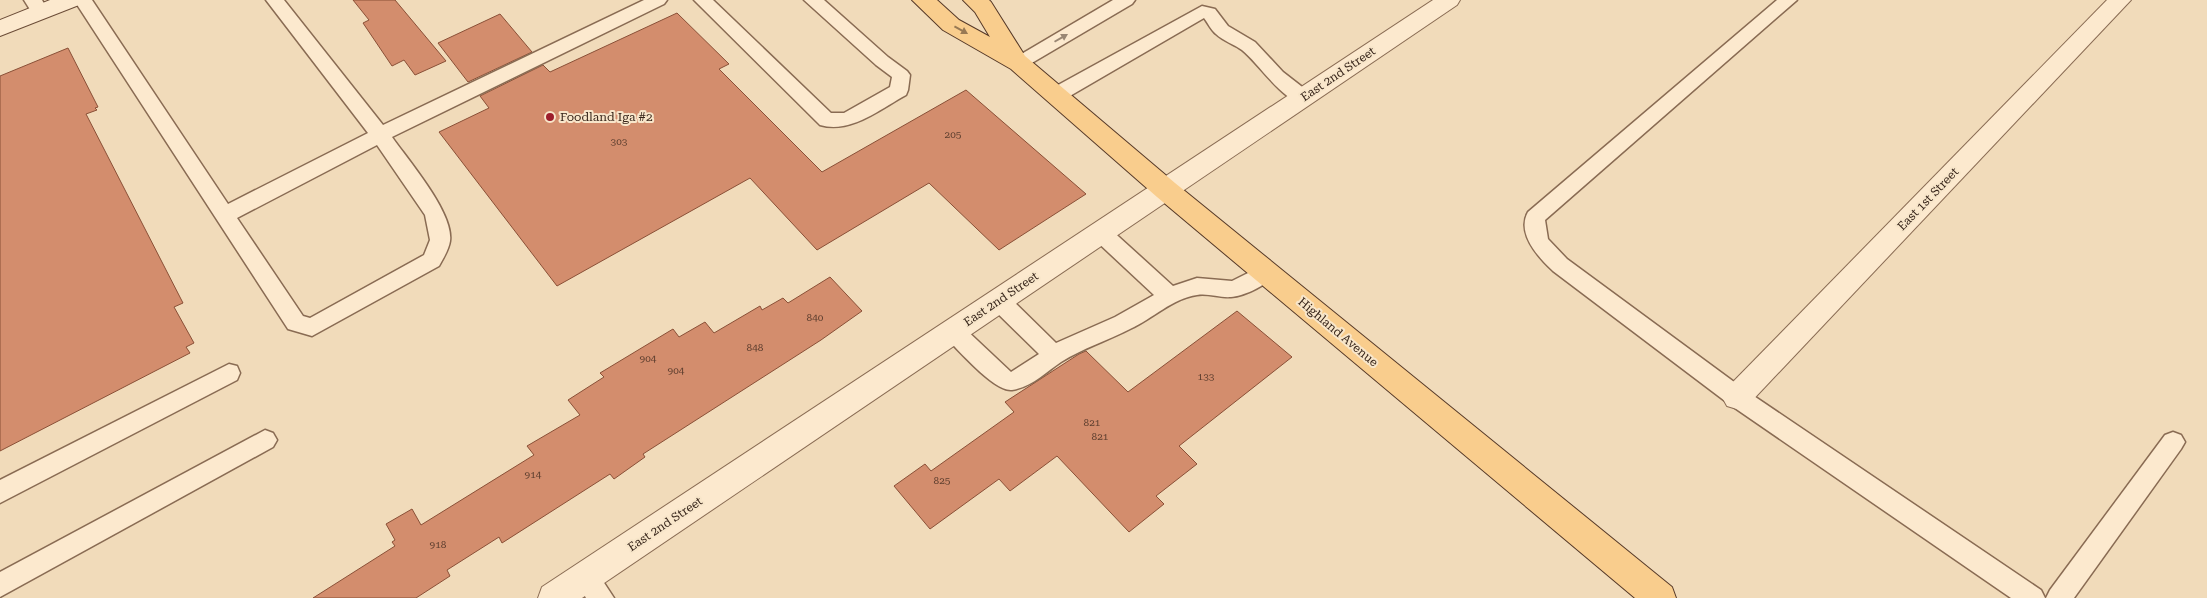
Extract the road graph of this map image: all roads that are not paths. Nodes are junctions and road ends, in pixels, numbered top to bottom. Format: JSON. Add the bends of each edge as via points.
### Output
{"nodes":[{"id":1,"x":71,"y":0,"type":"edge"},
{"id":2,"x":82,"y":0,"type":"edge"},
{"id":3,"x":275,"y":0,"type":"edge"},
{"id":4,"x":658,"y":0,"type":"edge"},
{"id":5,"x":703,"y":0,"type":"edge"},
{"id":6,"x":813,"y":0,"type":"edge"},
{"id":7,"x":922,"y":0,"type":"edge"},
{"id":8,"x":974,"y":0,"type":"edge"},
{"id":9,"x":1126,"y":0,"type":"edge"},
{"id":10,"x":1449,"y":0,"type":"edge"},
{"id":11,"x":1788,"y":0,"type":"edge"},
{"id":12,"x":2120,"y":0,"type":"edge"},
{"id":13,"x":37,"y":6,"type":"edge"},
{"id":14,"x":0,"y":28,"type":"edge"},
{"id":15,"x":1018,"y":63,"type":"junction"},
{"id":16,"x":1056,"y":95,"type":"junction"},
{"id":17,"x":1303,"y":98,"type":"junction"},
{"id":18,"x":380,"y":135,"type":"junction"},
{"id":19,"x":1166,"y":190,"type":"junction"},
{"id":20,"x":225,"y":215,"type":"junction"},
{"id":21,"x":1101,"y":233,"type":"junction"},
{"id":22,"x":1266,"y":272,"type":"junction"},
{"id":23,"x":1170,"y":296,"type":"junction"},
{"id":24,"x":999,"y":301,"type":"junction"},
{"id":25,"x":953,"y":331,"type":"junction"},
{"id":26,"x":1054,"y":356,"type":"junction"},
{"id":27,"x":228,"y":373,"type":"dead end"},
{"id":28,"x":1737,"y":397,"type":"junction"},
{"id":29,"x":265,"y":440,"type":"dead end"},
{"id":30,"x":2173,"y":442,"type":"dead end"},
{"id":31,"x":0,"y":492,"type":"edge"},
{"id":32,"x":0,"y":585,"type":"edge"},
{"id":33,"x":594,"y":587,"type":"edge"},
{"id":34,"x":554,"y":598,"type":"edge"},
{"id":35,"x":1660,"y":598,"type":"edge"},
{"id":36,"x":2032,"y":598,"type":"edge"},
{"id":37,"x":2059,"y":598,"type":"edge"}],
"edges":[{"from":1,"to":13,"type":"street"},
{"from":2,"to":20,"type":"lane"},
{"from":3,"to":18,"type":"lane"},
{"from":4,"to":18,"type":"lane"},
{"from":5,"to":6,"type":"lane","via":[[827,120],[847,119],[899,90],[902,75]]},
{"from":7,"to":15,"type":"main road","name":"Highland Avenue","one_way":true,"via":[[951,25]]},
{"from":8,"to":15,"type":"main road","name":"Highland Avenue","via":[[983,7]]},
{"from":15,"to":9,"type":"lane","one_way":true},
{"from":10,"to":17,"type":"street","name":"East 2nd Street"},
{"from":11,"to":28,"type":"lane","via":[[1535,216],[1535,233],[1542,247],[1560,265]]},
{"from":12,"to":28,"type":"street","name":"East 1st Street"},
{"from":13,"to":14,"type":"street"},
{"from":15,"to":16,"type":"main road","name":"Highland Avenue"},
{"from":16,"to":17,"type":"lane","via":[[1202,12],[1209,14],[1222,30],[1249,46],[1276,76]]},
{"from":16,"to":19,"type":"main road","name":"Highland Avenue"},
{"from":17,"to":19,"type":"street","name":"East 2nd Street"},
{"from":18,"to":20,"type":"lane"},
{"from":18,"to":20,"type":"lane","via":[[435,213],[440,240],[432,260],[312,327],[296,323]]},
{"from":19,"to":21,"type":"street","name":"East 2nd Street"},
{"from":19,"to":22,"type":"main road","name":"Highland Avenue"},
{"from":21,"to":23,"type":"lane"},
{"from":21,"to":24,"type":"street","name":"East 2nd Street"},
{"from":22,"to":23,"type":"lane","via":[[1232,289],[1197,286]]},
{"from":22,"to":35,"type":"main road","name":"Highland Avenue"},
{"from":23,"to":26,"type":"lane"},
{"from":24,"to":25,"type":"street","name":"East 2nd Street"},
{"from":24,"to":26,"type":"lane"},
{"from":25,"to":26,"type":"lane","via":[[1002,378],[1011,381],[1023,377]]},
{"from":25,"to":33,"type":"street","name":"East 2nd Street"},
{"from":27,"to":31,"type":"lane"},
{"from":28,"to":36,"type":"lane"},
{"from":29,"to":32,"type":"lane"},
{"from":30,"to":37,"type":"lane"},
{"from":33,"to":34,"type":"street","name":"East 2nd Street"}]}
